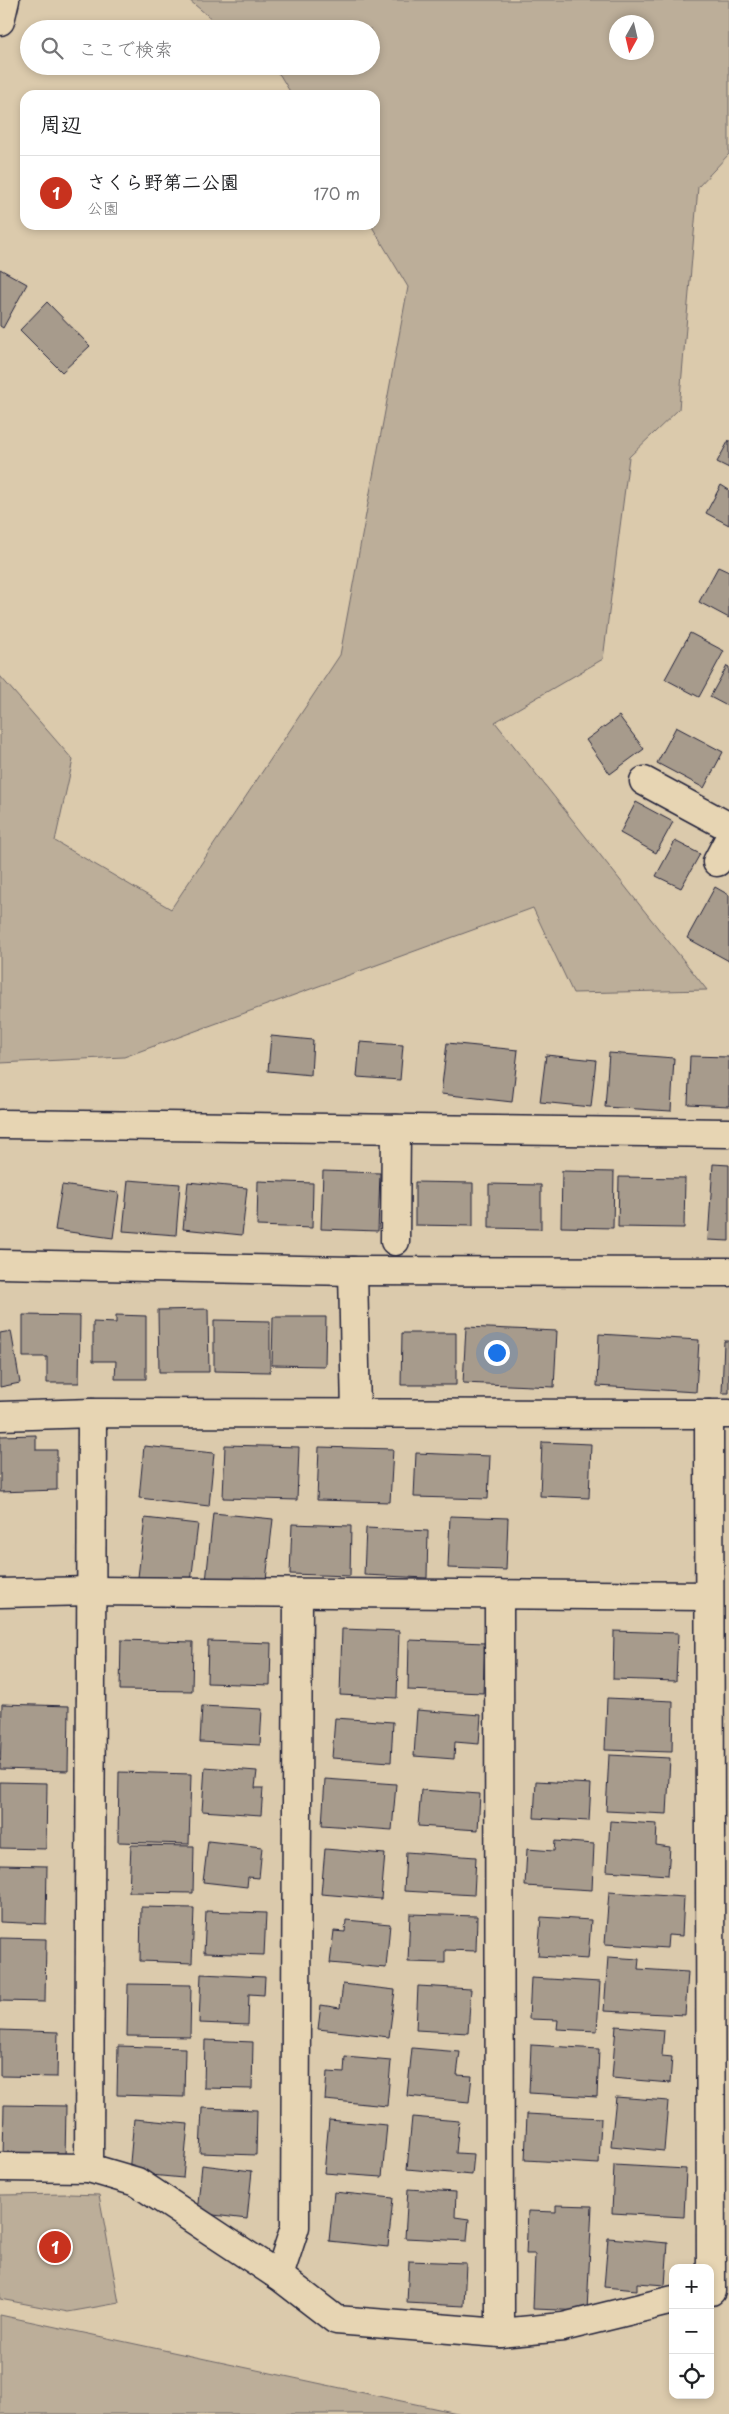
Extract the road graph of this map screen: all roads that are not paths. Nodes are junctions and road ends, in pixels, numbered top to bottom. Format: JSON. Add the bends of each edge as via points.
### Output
{"nodes":[{"id":1,"x":5,"y":0,"type":"edge"},
{"id":2,"x":0,"y":21,"type":"edge"},
{"id":3,"x":644,"y":781,"type":"dead end"},
{"id":4,"x":729,"y":827,"type":"edge"},
{"id":5,"x":0,"y":1124,"type":"edge"},
{"id":6,"x":396,"y":1129,"type":"junction"},
{"id":7,"x":729,"y":1133,"type":"edge"},
{"id":8,"x":395,"y":1241,"type":"dead end"},
{"id":9,"x":0,"y":1264,"type":"edge"},
{"id":10,"x":353,"y":1271,"type":"junction"},
{"id":11,"x":729,"y":1272,"type":"edge"},
{"id":12,"x":92,"y":1413,"type":"junction"},
{"id":13,"x":356,"y":1413,"type":"junction"},
{"id":14,"x":719,"y":1414,"type":"edge"},
{"id":15,"x":0,"y":1416,"type":"edge"},
{"id":16,"x":92,"y":1591,"type":"junction"},
{"id":17,"x":0,"y":1593,"type":"edge"},
{"id":18,"x":298,"y":1593,"type":"junction"},
{"id":19,"x":499,"y":1594,"type":"junction"},
{"id":20,"x":708,"y":1596,"type":"junction"},
{"id":21,"x":0,"y":2167,"type":"edge"},
{"id":22,"x":89,"y":2168,"type":"junction"},
{"id":23,"x":710,"y":2264,"type":"edge"},
{"id":24,"x":280,"y":2276,"type":"junction"},
{"id":25,"x":729,"y":2285,"type":"edge"},
{"id":26,"x":714,"y":2290,"type":"edge"},
{"id":27,"x":669,"y":2301,"type":"edge"},
{"id":28,"x":500,"y":2333,"type":"junction"}],
"edges":[{"from":1,"to":2,"type":"street"},
{"from":3,"to":4,"type":"street"},
{"from":5,"to":6,"type":"street"},
{"from":6,"to":7,"type":"street"},
{"from":6,"to":8,"type":"street"},
{"from":9,"to":10,"type":"street"},
{"from":10,"to":11,"type":"street"},
{"from":10,"to":13,"type":"street"},
{"from":12,"to":13,"type":"street"},
{"from":12,"to":15,"type":"street"},
{"from":12,"to":16,"type":"street"},
{"from":13,"to":14,"type":"street"},
{"from":14,"to":20,"type":"street"},
{"from":16,"to":17,"type":"street"},
{"from":16,"to":18,"type":"street"},
{"from":16,"to":22,"type":"street"},
{"from":18,"to":19,"type":"street"},
{"from":18,"to":24,"type":"street","via":[[294,2228]]},
{"from":19,"to":20,"type":"street"},
{"from":19,"to":28,"type":"street"},
{"from":20,"to":23,"type":"street"},
{"from":21,"to":22,"type":"street"},
{"from":22,"to":24,"type":"street","via":[[136,2182]]},
{"from":24,"to":28,"type":"street","via":[[336,2320]]},
{"from":25,"to":26,"type":"street"},
{"from":27,"to":28,"type":"street","via":[[563,2327]]}]}
